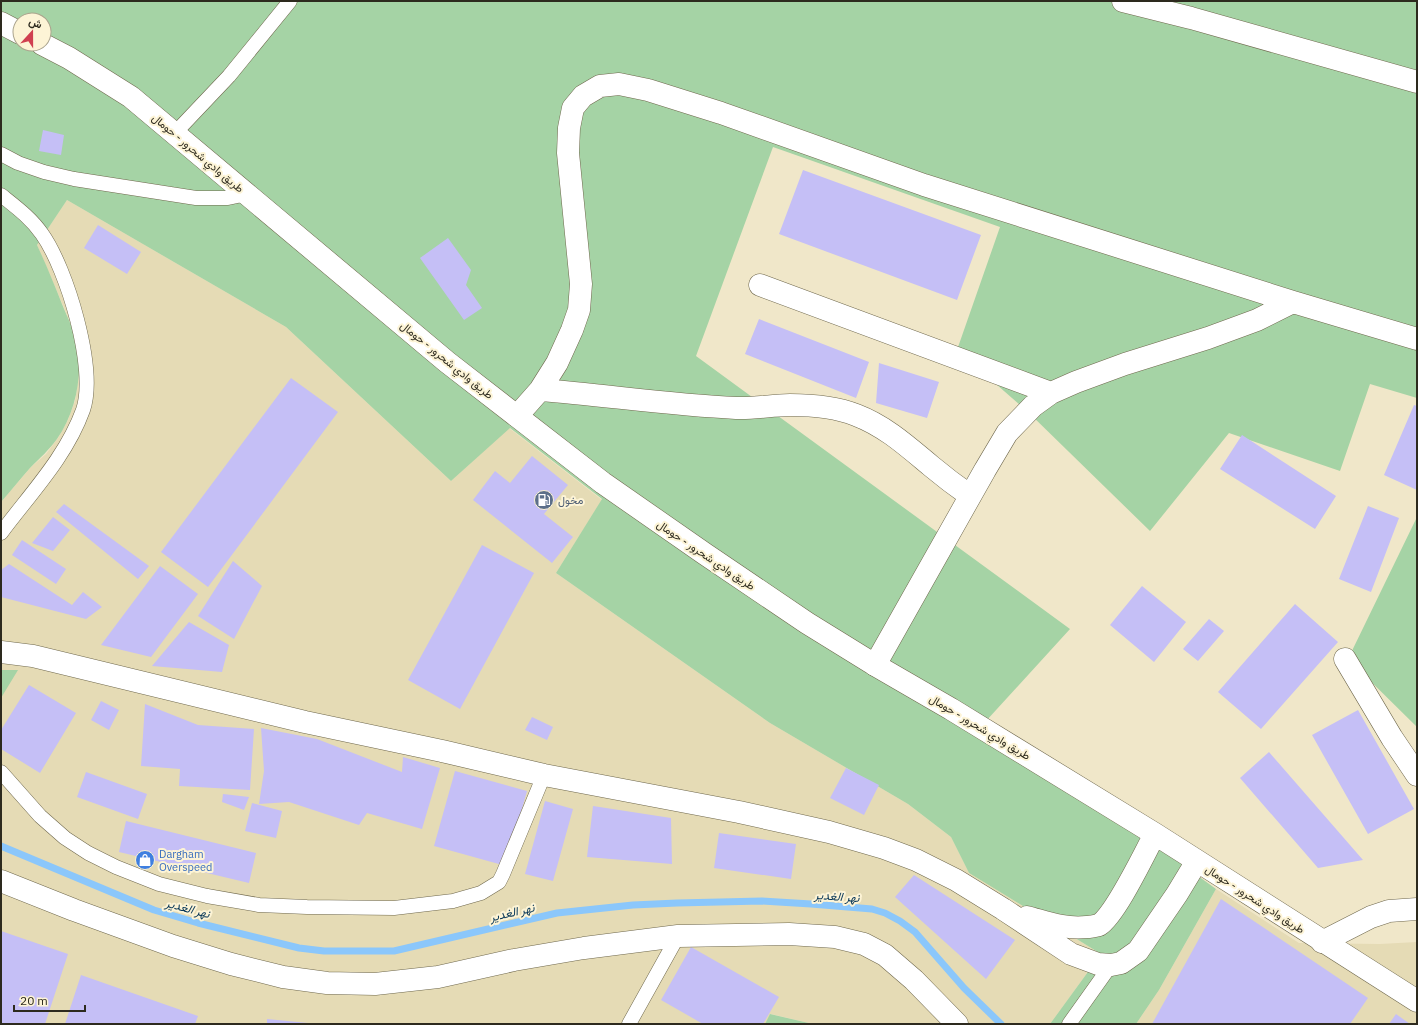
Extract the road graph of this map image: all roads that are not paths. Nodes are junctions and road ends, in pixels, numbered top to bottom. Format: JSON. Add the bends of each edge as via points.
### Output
{"nodes":[{"id":1,"x":290,"y":1,"type":"edge"},
{"id":2,"x":1123,"y":1,"type":"edge"},
{"id":3,"x":1,"y":23,"type":"edge"},
{"id":4,"x":12,"y":29,"type":"edge"},
{"id":5,"x":52,"y":49,"type":"edge"},
{"id":6,"x":1417,"y":82,"type":"edge"},
{"id":7,"x":175,"y":133,"type":"junction"},
{"id":8,"x":1,"y":154,"type":"edge"},
{"id":9,"x":1,"y":194,"type":"edge"},
{"id":10,"x":247,"y":194,"type":"junction"},
{"id":11,"x":760,"y":285,"type":"dead end"},
{"id":12,"x":1293,"y":302,"type":"junction"},
{"id":13,"x":1417,"y":338,"type":"edge"},
{"id":14,"x":540,"y":390,"type":"junction"},
{"id":15,"x":1051,"y":393,"type":"junction"},
{"id":16,"x":517,"y":416,"type":"junction"},
{"id":17,"x":969,"y":495,"type":"junction"},
{"id":18,"x":1,"y":533,"type":"edge"},
{"id":19,"x":1,"y":652,"type":"edge"},
{"id":20,"x":1345,"y":659,"type":"dead end"},
{"id":21,"x":875,"y":665,"type":"junction"},
{"id":22,"x":1,"y":772,"type":"edge"},
{"id":23,"x":544,"y":775,"type":"junction"},
{"id":24,"x":1417,"y":775,"type":"edge"},
{"id":25,"x":1154,"y":834,"type":"junction"},
{"id":26,"x":1196,"y":861,"type":"junction"},
{"id":27,"x":1,"y":881,"type":"edge"},
{"id":28,"x":1004,"y":909,"type":"junction"},
{"id":29,"x":1417,"y":909,"type":"edge"},
{"id":30,"x":678,"y":936,"type":"junction"},
{"id":31,"x":1322,"y":942,"type":"junction"},
{"id":32,"x":1110,"y":965,"type":"junction"},
{"id":33,"x":1417,"y":1001,"type":"edge"},
{"id":34,"x":629,"y":1024,"type":"edge"},
{"id":35,"x":956,"y":1024,"type":"edge"},
{"id":36,"x":1069,"y":1024,"type":"edge"}],
"edges":[{"from":1,"to":7,"type":"lane","via":[[229,76]]},
{"from":2,"to":6,"type":"street"},
{"from":3,"to":4,"type":"street"},
{"from":5,"to":7,"type":"street","name":"طريق وادي شحرور - حومال","via":[[131,97]]},
{"from":7,"to":10,"type":"street","name":"طريق وادي شحرور - حومال"},
{"from":8,"to":10,"type":"lane","via":[[44,172],[74,179],[196,198],[228,198]]},
{"from":9,"to":18,"type":"lane","via":[[43,234],[55,256],[74,306],[87,375],[83,410],[67,444]]},
{"from":10,"to":16,"type":"street","name":"طريق وادي شحرور - حومال","via":[[447,362]]},
{"from":11,"to":15,"type":"street"},
{"from":12,"to":13,"type":"street"},
{"from":12,"to":14,"type":"street","via":[[924,185],[648,90],[619,84],[600,86],[583,96],[573,108],[568,128],[568,153],[581,284],[579,310],[556,363]]},
{"from":12,"to":15,"type":"street","via":[[1257,320],[1125,364]]},
{"from":14,"to":16,"type":"street"},
{"from":14,"to":17,"type":"street","via":[[687,405],[738,408],[792,405],[831,408],[855,414],[878,424]]},
{"from":15,"to":17,"type":"street","via":[[1033,406],[1007,433]]},
{"from":16,"to":21,"type":"street","name":"طريق وادي شحرور - حومال","via":[[603,483],[704,554]]},
{"from":17,"to":21,"type":"street"},
{"from":19,"to":23,"type":"street","via":[[33,656],[305,722]]},
{"from":20,"to":24,"type":"street"},
{"from":21,"to":25,"type":"street","name":"طريق وادي شحرور - حومال"},
{"from":22,"to":23,"type":"lane","via":[[40,816],[65,838],[116,867],[159,884],[259,905],[394,908],[454,901],[481,893],[498,882]]},
{"from":23,"to":28,"type":"street","via":[[739,812],[850,838],[916,860]]},
{"from":25,"to":26,"type":"street","name":"طريق وادي شحرور - حومال"},
{"from":25,"to":28,"type":"street","via":[[1126,888],[1113,909],[1098,925],[1059,927]]},
{"from":26,"to":31,"type":"street","name":"طريق وادي شحرور - حومال"},
{"from":26,"to":32,"type":"street","via":[[1138,951],[1122,963]]},
{"from":27,"to":30,"type":"street","via":[[173,946],[283,977],[327,983],[375,984],[438,977],[584,948]]},
{"from":28,"to":32,"type":"street","via":[[1071,954],[1098,964]]},
{"from":29,"to":31,"type":"street","via":[[1389,911],[1371,917]]},
{"from":30,"to":34,"type":"lane"},
{"from":30,"to":35,"type":"street","via":[[789,934],[835,937],[864,944],[885,955],[914,980]]},
{"from":31,"to":33,"type":"street","name":"طريق وادي شحرور - حومال"},
{"from":32,"to":36,"type":"lane"}]}
